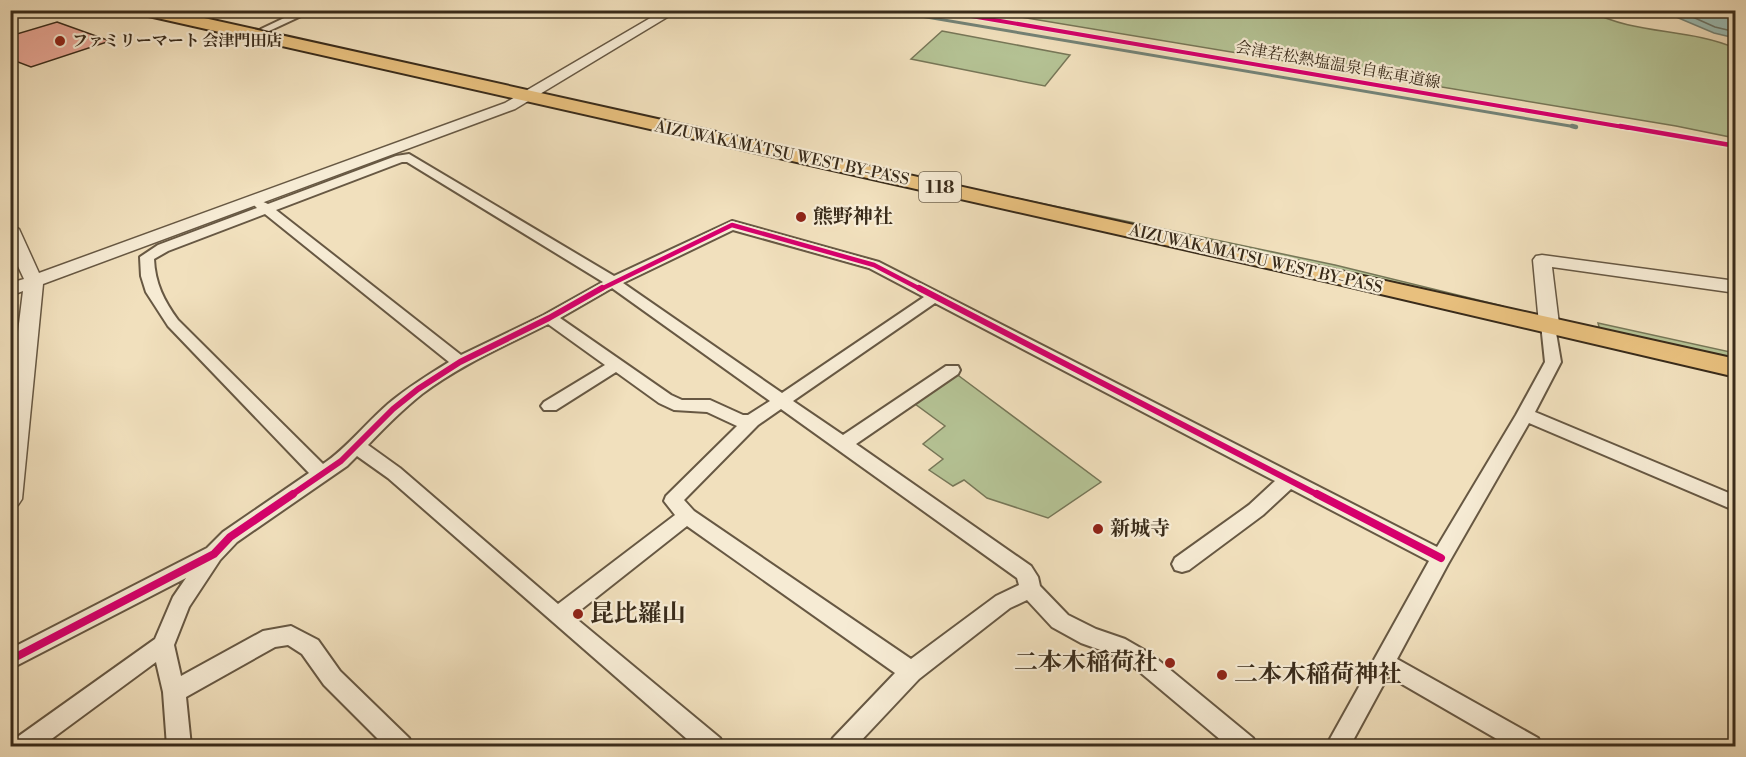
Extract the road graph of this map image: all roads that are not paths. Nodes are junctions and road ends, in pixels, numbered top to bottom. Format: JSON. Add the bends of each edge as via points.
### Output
{"nodes":[{"id":1,"x":144,"y":10,"type":"edge"},
{"id":2,"x":179,"y":10,"type":"edge"},
{"id":3,"x":310,"y":10,"type":"edge"},
{"id":4,"x":673,"y":10,"type":"edge"},
{"id":5,"x":266,"y":30,"type":"junction"},
{"id":6,"x":533,"y":94,"type":"junction"},
{"id":7,"x":261,"y":205,"type":"junction"},
{"id":8,"x":10,"y":229,"type":"edge"},
{"id":9,"x":34,"y":281,"type":"junction"},
{"id":10,"x":613,"y":282,"type":"junction"},
{"id":11,"x":1736,"y":287,"type":"edge"},
{"id":12,"x":10,"y":290,"type":"edge"},
{"id":13,"x":933,"y":297,"type":"junction"},
{"id":14,"x":1548,"y":317,"type":"junction"},
{"id":15,"x":549,"y":318,"type":"junction"},
{"id":16,"x":1736,"y":352,"type":"edge"},
{"id":17,"x":460,"y":362,"type":"junction"},
{"id":18,"x":616,"y":365,"type":"junction"},
{"id":19,"x":1736,"y":368,"type":"edge"},
{"id":20,"x":952,"y":370,"type":"dead end"},
{"id":21,"x":782,"y":400,"type":"junction"},
{"id":22,"x":550,"y":406,"type":"dead end"},
{"id":23,"x":1525,"y":415,"type":"junction"},
{"id":24,"x":752,"y":421,"type":"junction"},
{"id":25,"x":843,"y":444,"type":"junction"},
{"id":26,"x":358,"y":447,"type":"junction"},
{"id":27,"x":13,"y":457,"type":"edge"},
{"id":28,"x":321,"y":474,"type":"junction"},
{"id":29,"x":1289,"y":479,"type":"junction"},
{"id":30,"x":10,"y":499,"type":"edge"},
{"id":31,"x":1736,"y":504,"type":"edge"},
{"id":32,"x":687,"y":516,"type":"junction"},
{"id":33,"x":214,"y":554,"type":"junction"},
{"id":34,"x":1441,"y":558,"type":"junction"},
{"id":35,"x":1182,"y":564,"type":"dead end"},
{"id":36,"x":1030,"y":590,"type":"junction"},
{"id":37,"x":558,"y":616,"type":"junction"},
{"id":38,"x":164,"y":645,"type":"junction"},
{"id":39,"x":10,"y":660,"type":"edge"},
{"id":40,"x":1385,"y":663,"type":"junction"},
{"id":41,"x":911,"y":672,"type":"junction"},
{"id":42,"x":174,"y":692,"type":"junction"},
{"id":43,"x":396,"y":745,"type":"edge"},
{"id":44,"x":24,"y":747,"type":"edge"},
{"id":45,"x":178,"y":747,"type":"edge"},
{"id":46,"x":712,"y":747,"type":"edge"},
{"id":47,"x":841,"y":747,"type":"edge"},
{"id":48,"x":1245,"y":747,"type":"edge"},
{"id":49,"x":1338,"y":747,"type":"edge"},
{"id":50,"x":1530,"y":747,"type":"edge"}],
"edges":[{"from":1,"to":6,"type":"highway","name":"AIZUWAKAMATSU WEST BY-PASS","number":"118"},
{"from":2,"to":5,"type":"highway","name":"AIZUWAKAMATSU WEST BY-PASS","number":"118"},
{"from":3,"to":5,"type":"street"},
{"from":4,"to":6,"type":"street"},
{"from":5,"to":6,"type":"highway","name":"AIZUWAKAMATSU WEST BY-PASS","number":"118"},
{"from":6,"to":7,"type":"street"},
{"from":6,"to":14,"type":"highway","name":"AIZUWAKAMATSU WEST BY-PASS","number":"118"},
{"from":7,"to":9,"type":"street"},
{"from":7,"to":10,"type":"street","via":[[409,158]]},
{"from":7,"to":17,"type":"street"},
{"from":7,"to":28,"type":"street","via":[[147,257],[146,275],[156,302],[173,323]]},
{"from":8,"to":9,"type":"street"},
{"from":9,"to":12,"type":"street"},
{"from":9,"to":27,"type":"street"},
{"from":10,"to":13,"type":"street","via":[[732,225],[874,265]]},
{"from":10,"to":15,"type":"street"},
{"from":10,"to":21,"type":"street"},
{"from":11,"to":14,"type":"street","via":[[1542,260]]},
{"from":13,"to":21,"type":"street"},
{"from":13,"to":29,"type":"street"},
{"from":14,"to":16,"type":"highway","name":"AIZUWAKAMATSU WEST BY-PASS","number":"118"},
{"from":14,"to":19,"type":"highway","name":"AIZUWAKAMATSU WEST BY-PASS","number":"118"},
{"from":14,"to":23,"type":"street","via":[[1553,362]]},
{"from":15,"to":17,"type":"street"},
{"from":15,"to":18,"type":"street"},
{"from":17,"to":26,"type":"street","via":[[418,388]]},
{"from":18,"to":22,"type":"street"},
{"from":18,"to":24,"type":"street","via":[[681,406],[710,406],[741,421]]},
{"from":20,"to":25,"type":"street"},
{"from":21,"to":24,"type":"street"},
{"from":21,"to":25,"type":"street"},
{"from":23,"to":31,"type":"street"},
{"from":23,"to":34,"type":"street"},
{"from":24,"to":32,"type":"street","via":[[673,501]]},
{"from":25,"to":36,"type":"street","via":[[1024,572]]},
{"from":26,"to":28,"type":"street"},
{"from":26,"to":37,"type":"street","via":[[394,473]]},
{"from":27,"to":30,"type":"street"},
{"from":28,"to":33,"type":"street","via":[[230,537]]},
{"from":29,"to":34,"type":"street"},
{"from":29,"to":35,"type":"street","via":[[1256,510]]},
{"from":32,"to":37,"type":"street"},
{"from":32,"to":41,"type":"street"},
{"from":33,"to":38,"type":"street","via":[[180,603]]},
{"from":33,"to":39,"type":"street"},
{"from":34,"to":40,"type":"street"},
{"from":36,"to":41,"type":"street","via":[[1003,602]]},
{"from":36,"to":48,"type":"street","via":[[1060,621],[1143,661]]},
{"from":37,"to":46,"type":"street"},
{"from":38,"to":42,"type":"street"},
{"from":38,"to":44,"type":"street"},
{"from":40,"to":49,"type":"street"},
{"from":40,"to":50,"type":"street"},
{"from":41,"to":47,"type":"street"},
{"from":42,"to":43,"type":"street","via":[[271,638],[291,635],[310,647],[332,678]]},
{"from":42,"to":45,"type":"street"}]}
